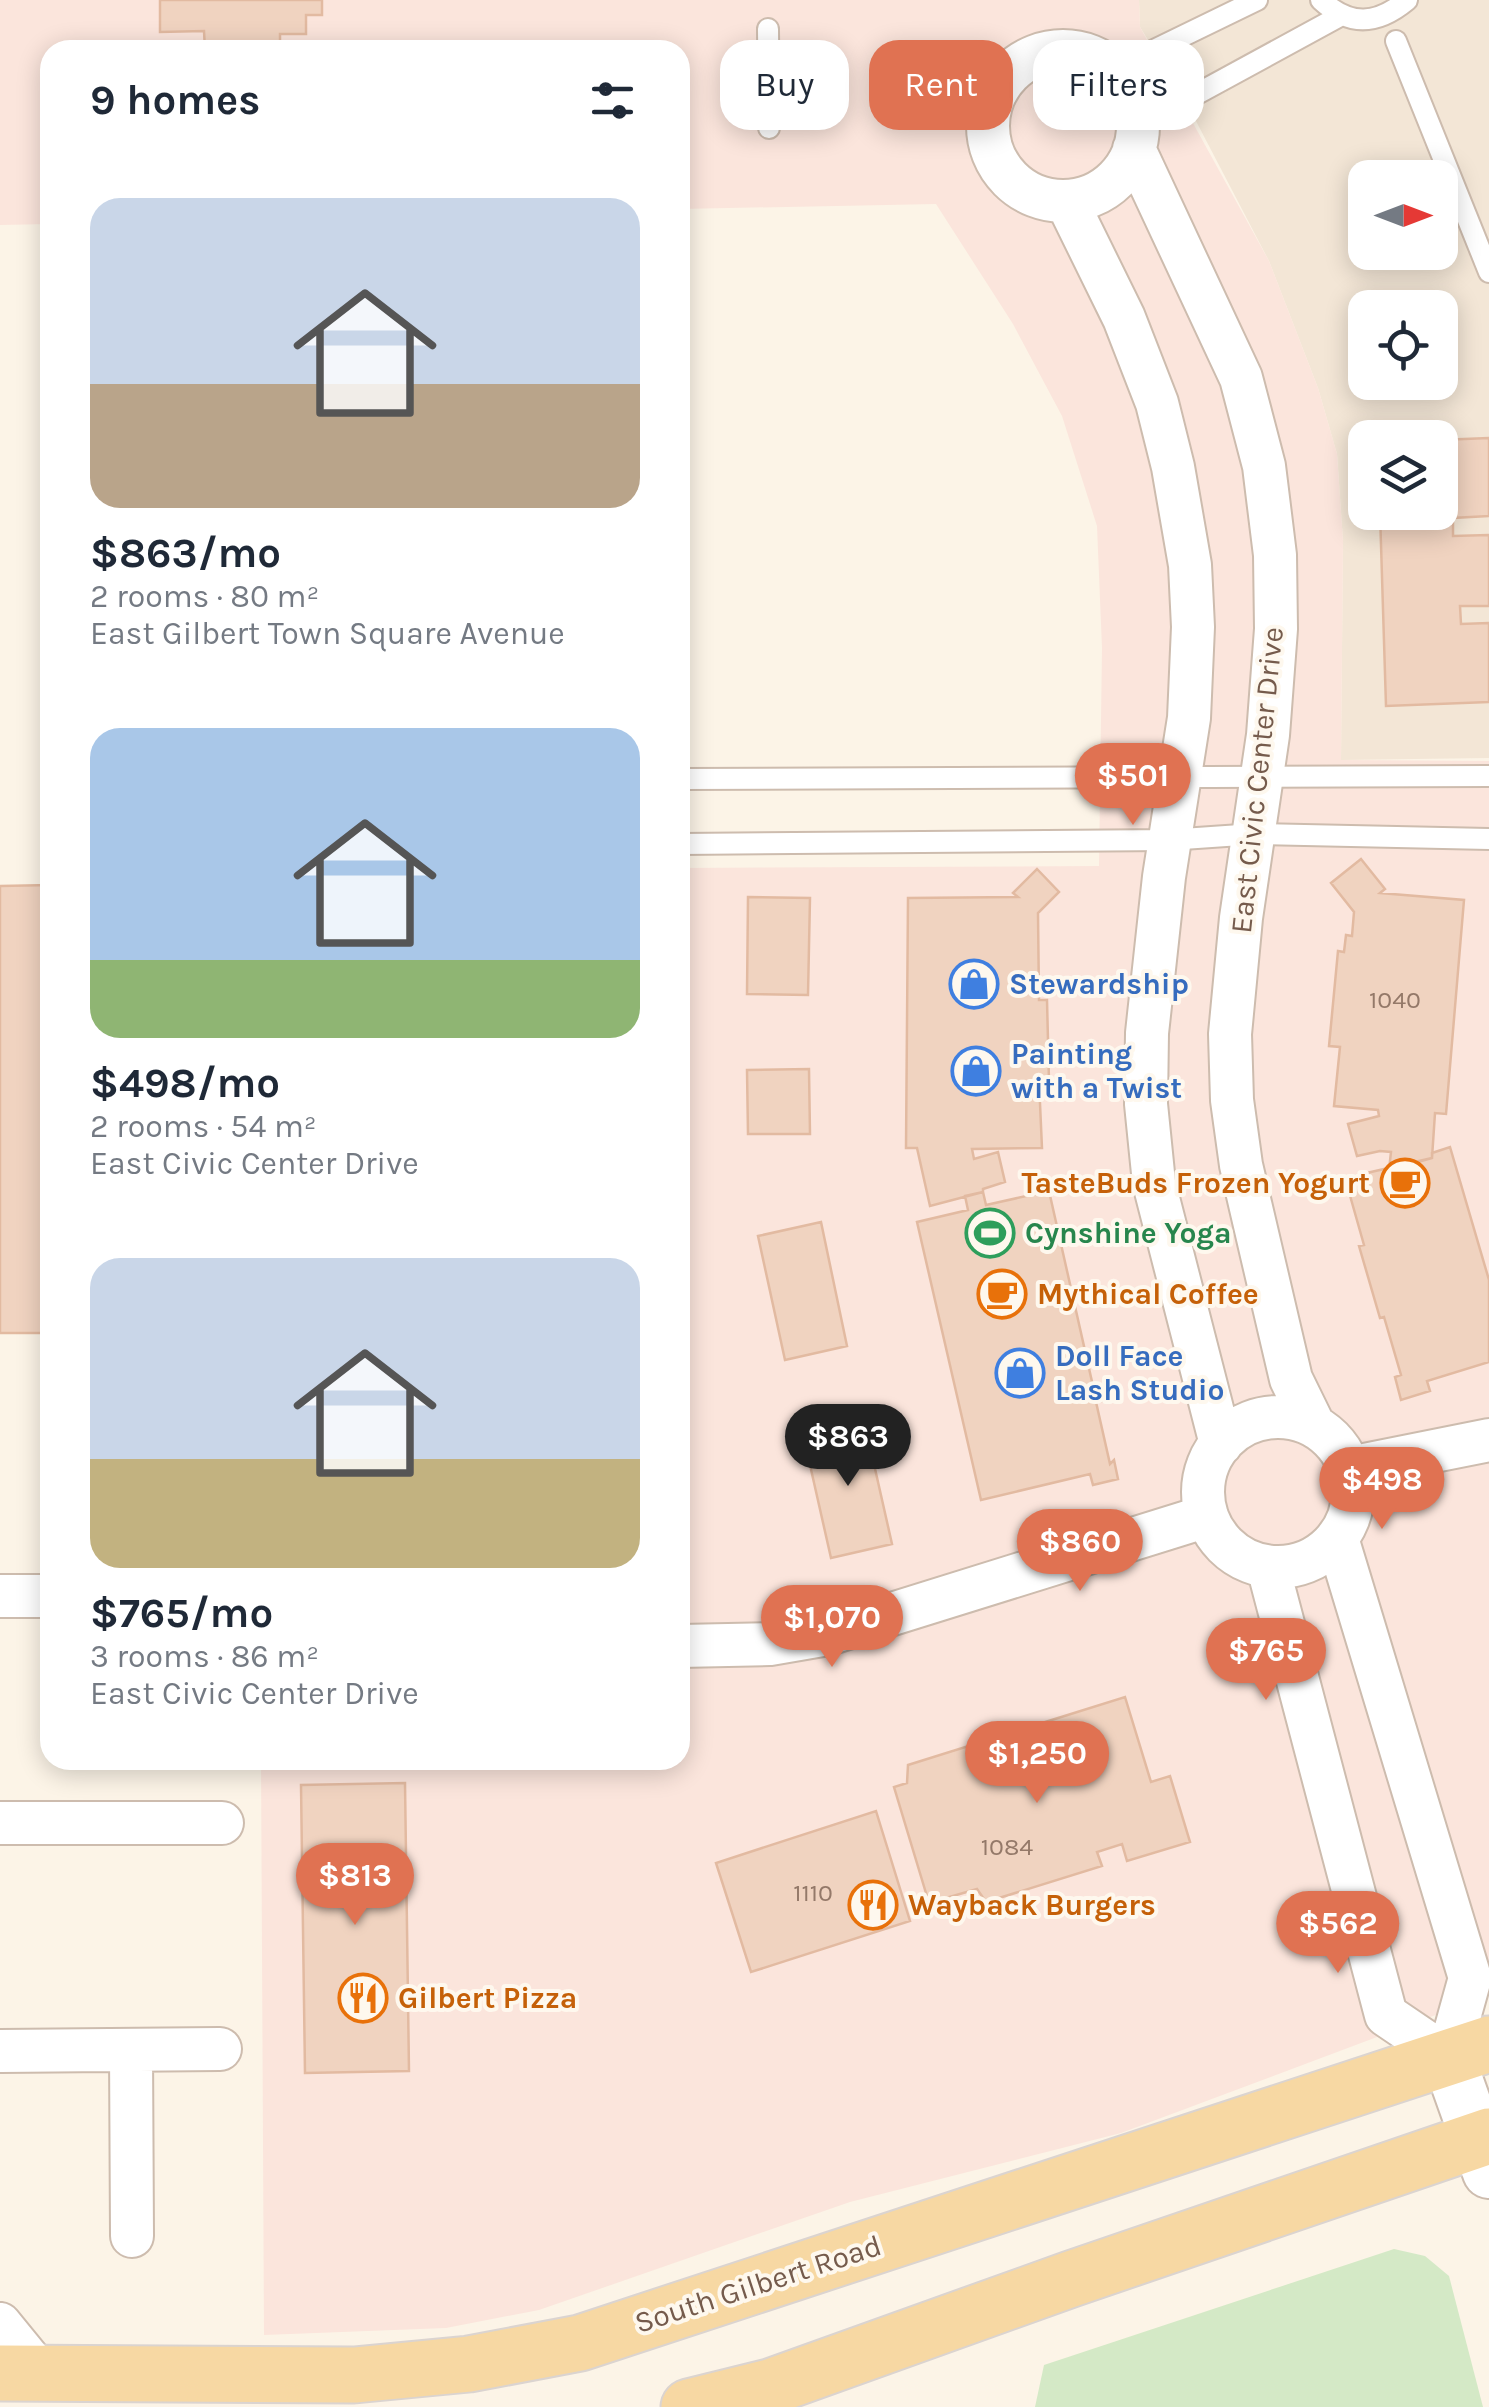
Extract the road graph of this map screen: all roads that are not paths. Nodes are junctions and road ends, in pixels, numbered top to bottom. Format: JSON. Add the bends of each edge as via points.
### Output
{"nodes":[{"id":1,"x":1257,"y":0,"type":"edge"},
{"id":2,"x":1321,"y":0,"type":"edge"},
{"id":3,"x":1392,"y":10,"type":"edge"},
{"id":4,"x":1340,"y":16,"type":"junction"},
{"id":5,"x":768,"y":29,"type":"dead end"},
{"id":6,"x":768,"y":40,"type":"edge"},
{"id":7,"x":1175,"y":40,"type":"edge"},
{"id":8,"x":1033,"y":58,"type":"edge"},
{"id":9,"x":1135,"y":130,"type":"edge"},
{"id":10,"x":1136,"y":138,"type":"junction"},
{"id":11,"x":1067,"y":202,"type":"junction"},
{"id":12,"x":1487,"y":258,"type":"edge"},
{"id":13,"x":1262,"y":776,"type":"junction"},
{"id":14,"x":1489,"y":776,"type":"edge"},
{"id":15,"x":690,"y":779,"type":"edge"},
{"id":16,"x":1177,"y":779,"type":"junction"},
{"id":17,"x":1255,"y":834,"type":"junction"},
{"id":18,"x":1489,"y":838,"type":"edge"},
{"id":19,"x":1168,"y":840,"type":"junction"},
{"id":20,"x":690,"y":844,"type":"edge"},
{"id":21,"x":1314,"y":1426,"type":"junction"},
{"id":22,"x":1489,"y":1440,"type":"edge"},
{"id":23,"x":1221,"y":1444,"type":"junction"},
{"id":24,"x":1349,"y":1468,"type":"junction"},
{"id":25,"x":1207,"y":1516,"type":"junction"},
{"id":26,"x":1338,"y":1538,"type":"junction"},
{"id":27,"x":1268,"y":1567,"type":"junction"},
{"id":28,"x":0,"y":1596,"type":"edge"},
{"id":29,"x":40,"y":1596,"type":"edge"},
{"id":30,"x":690,"y":1646,"type":"edge"},
{"id":31,"x":0,"y":1823,"type":"edge"},
{"id":32,"x":222,"y":1823,"type":"dead end"},
{"id":33,"x":220,"y":2049,"type":"dead end"},
{"id":34,"x":0,"y":2050,"type":"edge"},
{"id":35,"x":131,"y":2050,"type":"junction"},
{"id":36,"x":1469,"y":2051,"type":"edge"},
{"id":37,"x":1485,"y":2149,"type":"edge"},
{"id":38,"x":132,"y":2236,"type":"dead end"},
{"id":39,"x":0,"y":2324,"type":"edge"},
{"id":40,"x":20,"y":2373,"type":"edge"},
{"id":41,"x":354,"y":2391,"type":"edge"},
{"id":42,"x":690,"y":2407,"type":"edge"}],
"edges":[{"from":1,"to":7,"type":"lane"},
{"from":2,"to":4,"type":"lane"},
{"from":3,"to":4,"type":"lane"},
{"from":3,"to":12,"type":"lane","via":[[1396,41]]},
{"from":4,"to":10,"type":"lane"},
{"from":5,"to":6,"type":"lane"},
{"from":8,"to":11,"type":"street","via":[[1006,78],[990,110],[992,151],[1021,189]]},
{"from":9,"to":10,"type":"street","name":"East Civic Center Drive"},
{"from":10,"to":11,"type":"street","via":[[1125,170],[1109,186]]},
{"from":10,"to":13,"type":"street","name":"East Civic Center Drive","via":[[1242,378],[1264,466],[1276,630]]},
{"from":11,"to":16,"type":"street","via":[[1124,318],[1158,403],[1174,467],[1193,627],[1189,718]]},
{"from":13,"to":14,"type":"lane"},
{"from":13,"to":16,"type":"lane"},
{"from":13,"to":17,"type":"street","name":"East Civic Center Drive"},
{"from":15,"to":16,"type":"lane"},
{"from":16,"to":19,"type":"street"},
{"from":17,"to":18,"type":"lane"},
{"from":17,"to":19,"type":"lane"},
{"from":17,"to":21,"type":"street","name":"East Civic Center Drive","via":[[1230,1034],[1232,1100],[1291,1378]]},
{"from":19,"to":20,"type":"lane"},
{"from":19,"to":23,"type":"street","via":[[1146,1033],[1146,1104],[1154,1183]]},
{"from":21,"to":23,"type":"street","via":[[1264,1418]]},
{"from":21,"to":24,"type":"street"},
{"from":22,"to":24,"type":"street"},
{"from":23,"to":25,"type":"street","via":[[1203,1490]]},
{"from":24,"to":26,"type":"street","via":[[1352,1504]]},
{"from":25,"to":27,"type":"street","via":[[1230,1550]]},
{"from":25,"to":30,"type":"street","via":[[828,1634],[770,1644]]},
{"from":26,"to":27,"type":"street","via":[[1307,1562]]},
{"from":26,"to":36,"type":"street","via":[[1470,1978]]},
{"from":27,"to":36,"type":"street","via":[[1386,2015]]},
{"from":28,"to":29,"type":"street"},
{"from":31,"to":32,"type":"street"},
{"from":33,"to":35,"type":"street"},
{"from":34,"to":35,"type":"street"},
{"from":35,"to":38,"type":"street"},
{"from":36,"to":37,"type":"street"},
{"from":36,"to":41,"type":"main road","name":"South Gilbert Road","via":[[580,2343]]},
{"from":37,"to":42,"type":"main road","via":[[770,2388]]},
{"from":39,"to":40,"type":"street"},
{"from":40,"to":41,"type":"main road","name":"South Gilbert Road"}]}
